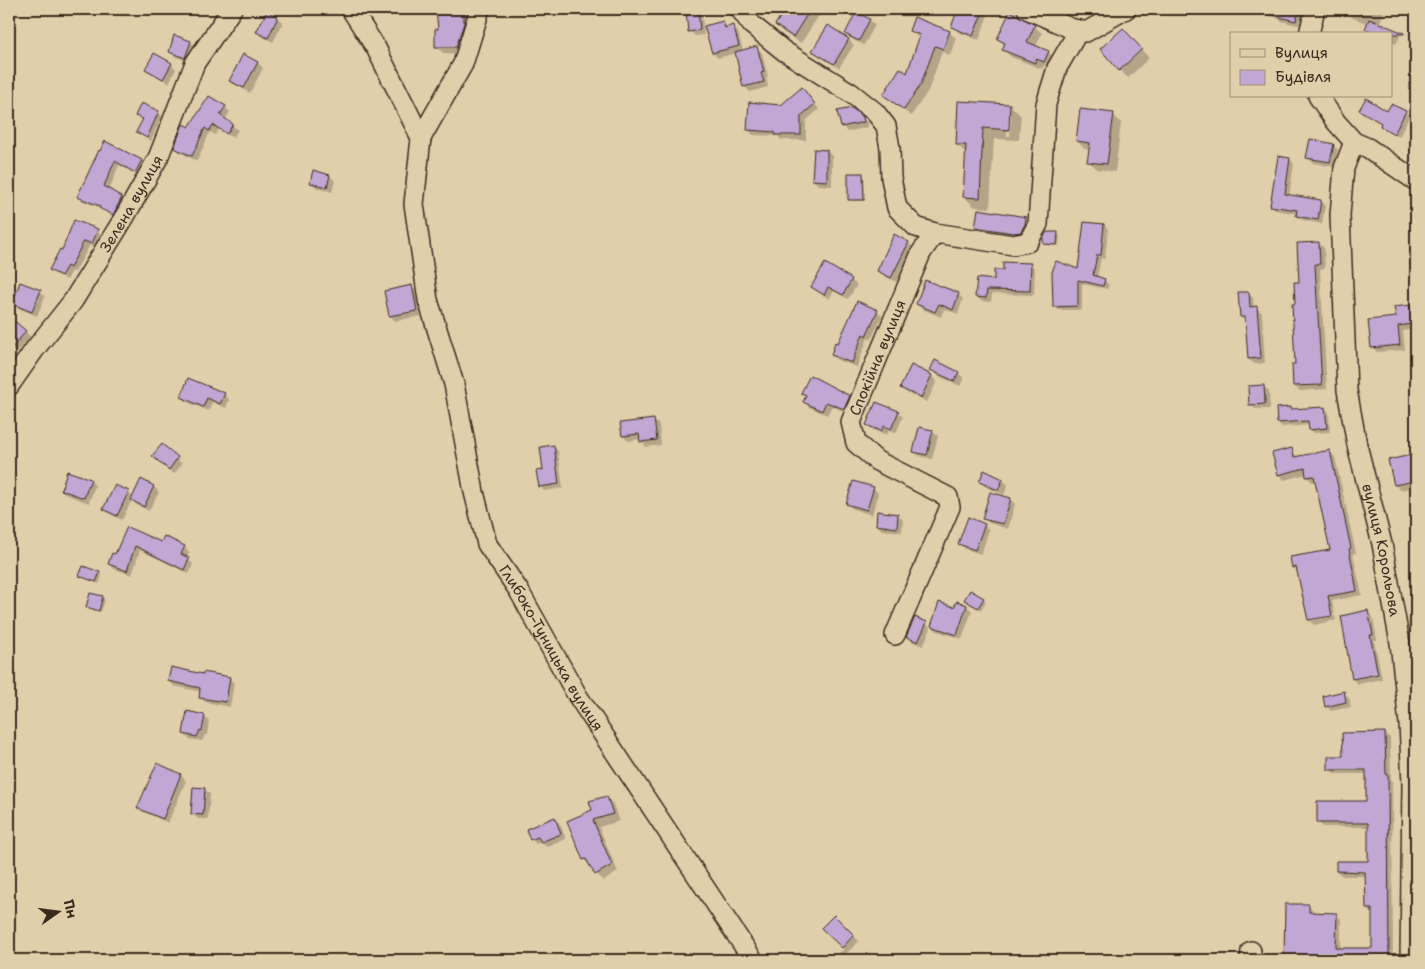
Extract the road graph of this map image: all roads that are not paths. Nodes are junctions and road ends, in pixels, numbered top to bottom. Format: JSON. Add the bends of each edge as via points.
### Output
{"nodes":[{"id":1,"x":232,"y":9,"type":"edge"},
{"id":2,"x":351,"y":9,"type":"edge"},
{"id":3,"x":480,"y":9,"type":"edge"},
{"id":4,"x":740,"y":9,"type":"edge"},
{"id":5,"x":1027,"y":9,"type":"edge"},
{"id":6,"x":1126,"y":9,"type":"edge"},
{"id":7,"x":1315,"y":9,"type":"edge"},
{"id":8,"x":1080,"y":30,"type":"junction"},
{"id":9,"x":1309,"y":32,"type":"edge"},
{"id":10,"x":1319,"y":98,"type":"edge"},
{"id":11,"x":421,"y":138,"type":"junction"},
{"id":12,"x":1354,"y":142,"type":"junction"},
{"id":13,"x":1416,"y":181,"type":"edge"},
{"id":14,"x":935,"y":233,"type":"junction"},
{"id":15,"x":9,"y":386,"type":"edge"},
{"id":16,"x":895,"y":635,"type":"dead end"},
{"id":17,"x":753,"y":960,"type":"edge"},
{"id":18,"x":1410,"y":960,"type":"edge"}],
"edges":[{"from":1,"to":15,"type":"street","name":"Зелена вулиця","via":[[195,62],[158,158],[124,218],[73,301]]},
{"from":2,"to":11,"type":"street","via":[[376,48]]},
{"from":3,"to":11,"type":"street","via":[[463,64]]},
{"from":4,"to":14,"type":"street","via":[[752,25],[784,51],[875,112],[886,126],[897,208],[916,226]]},
{"from":5,"to":8,"type":"street"},
{"from":6,"to":8,"type":"street","via":[[1086,32]]},
{"from":7,"to":9,"type":"street"},
{"from":8,"to":14,"type":"street","via":[[1057,68],[1046,104],[1038,224],[1028,242],[1013,245]]},
{"from":10,"to":12,"type":"street"},
{"from":11,"to":17,"type":"street","name":"Глибоко-Туницька вулиця","via":[[414,204],[428,300],[454,384],[487,544],[519,591],[577,696]]},
{"from":12,"to":13,"type":"street"},
{"from":12,"to":18,"type":"street","name":"вулиця Корольова","via":[[1344,168],[1340,215],[1347,390],[1382,544],[1400,643],[1409,724],[1412,784]]},
{"from":14,"to":16,"type":"street","name":"Спокійна вулиця","via":[[921,253],[851,422],[856,443],[878,461],[948,496],[950,507]]}]}
